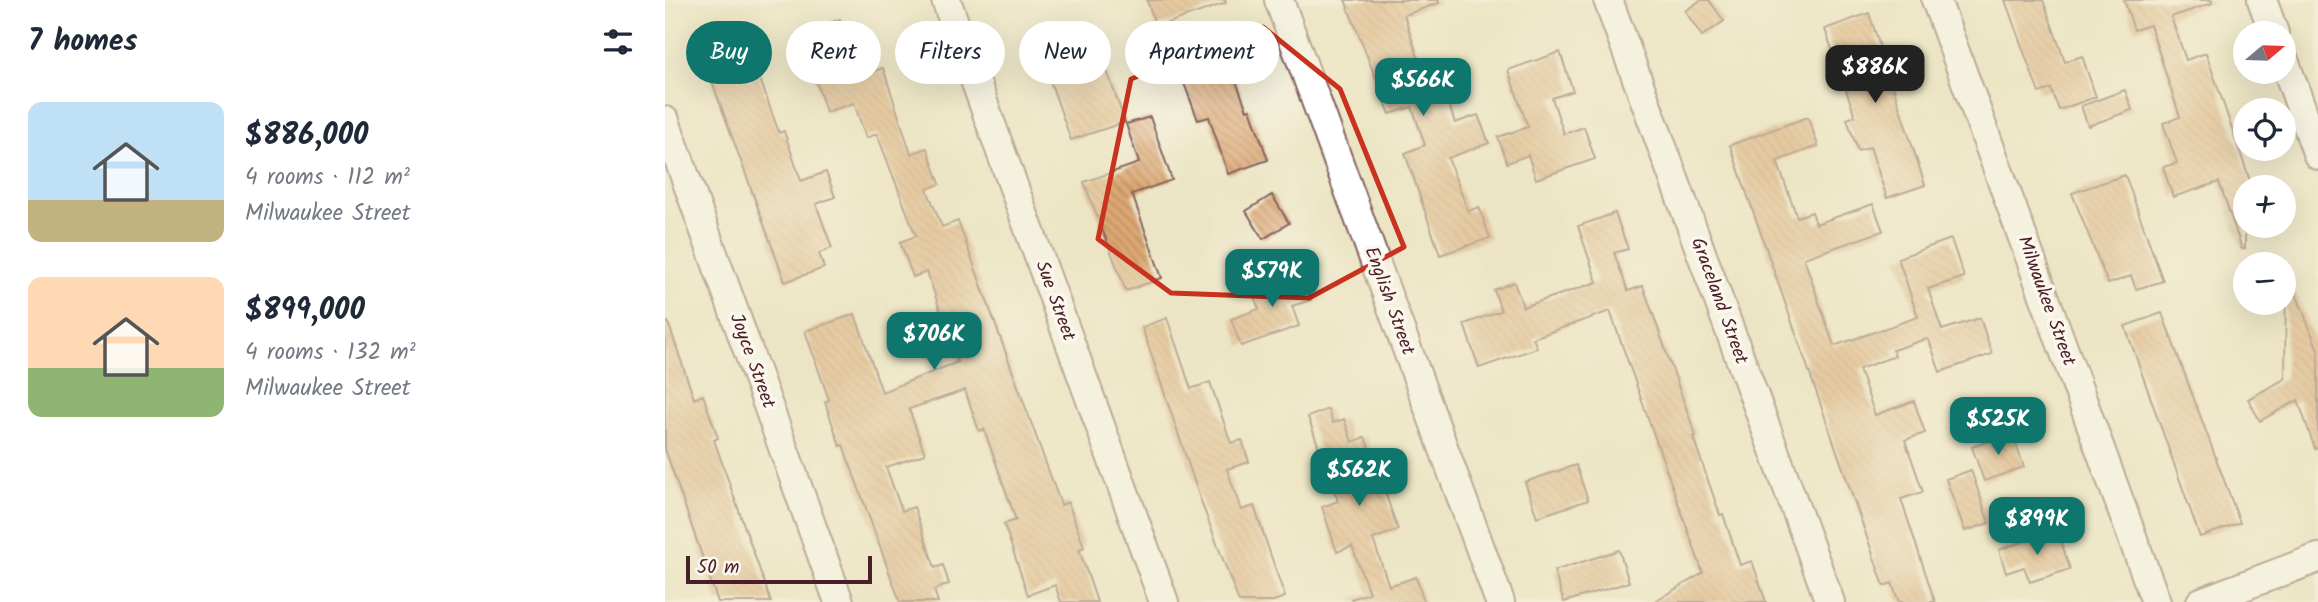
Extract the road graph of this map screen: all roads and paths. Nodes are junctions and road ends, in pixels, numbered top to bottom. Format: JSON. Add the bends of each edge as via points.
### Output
{"nodes":[{"id":1,"x":946,"y":0,"type":"edge"},
{"id":2,"x":1279,"y":0,"type":"edge"},
{"id":3,"x":1608,"y":0,"type":"edge"},
{"id":4,"x":1936,"y":0,"type":"edge"},
{"id":5,"x":2262,"y":0,"type":"edge"},
{"id":6,"x":2270,"y":21,"type":"edge"},
{"id":7,"x":2293,"y":84,"type":"edge"},
{"id":8,"x":665,"y":121,"type":"edge"},
{"id":9,"x":2318,"y":155,"type":"edge"},
{"id":10,"x":2318,"y":558,"type":"edge"},
{"id":11,"x":839,"y":602,"type":"edge"},
{"id":12,"x":1164,"y":602,"type":"edge"},
{"id":13,"x":1500,"y":602,"type":"edge"},
{"id":14,"x":1829,"y":602,"type":"edge"},
{"id":15,"x":2156,"y":602,"type":"edge"},
{"id":16,"x":2201,"y":602,"type":"edge"}],
"edges":[{"from":1,"to":12,"type":"street","name":"Sue Street"},
{"from":2,"to":13,"type":"street","name":"English Street"},
{"from":3,"to":14,"type":"street","name":"Graceland Street"},
{"from":4,"to":15,"type":"street","name":"Milwaukee Street"},
{"from":5,"to":6,"type":"street"},
{"from":7,"to":9,"type":"street"},
{"from":8,"to":11,"type":"street","name":"Joyce Street"},
{"from":10,"to":16,"type":"street"}]}
